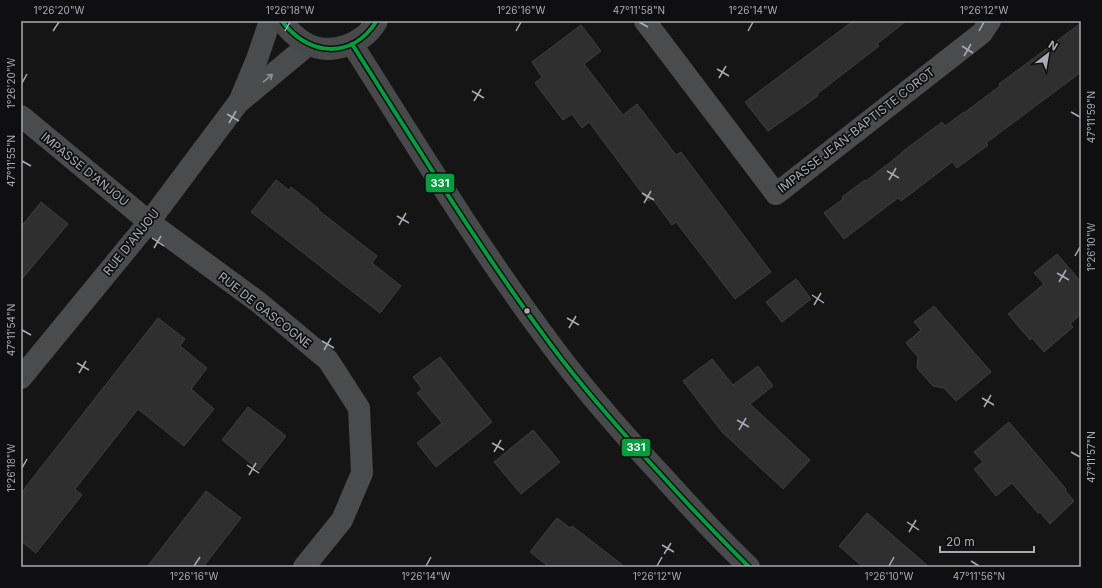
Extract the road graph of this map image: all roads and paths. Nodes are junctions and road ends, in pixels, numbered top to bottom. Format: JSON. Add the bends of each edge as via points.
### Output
{"nodes":[{"id":1,"x":270,"y":21,"type":"edge"},
{"id":2,"x":282,"y":21,"type":"edge"},
{"id":3,"x":377,"y":21,"type":"edge"},
{"id":4,"x":645,"y":21,"type":"edge"},
{"id":5,"x":990,"y":21,"type":"edge"},
{"id":6,"x":352,"y":44,"type":"junction"},
{"id":7,"x":308,"y":45,"type":"junction"},
{"id":8,"x":238,"y":104,"type":"junction"},
{"id":9,"x":21,"y":116,"type":"edge"},
{"id":10,"x":149,"y":222,"type":"junction"},
{"id":11,"x":21,"y":378,"type":"edge"},
{"id":12,"x":304,"y":567,"type":"edge"},
{"id":13,"x":749,"y":567,"type":"edge"}],
"edges":[{"from":1,"to":8,"type":"street","name":"RUE D'ANJOU"},
{"from":2,"to":7,"type":"street","via":[[293,35]]},
{"from":3,"to":6,"type":"street","via":[[369,32]]},
{"from":4,"to":5,"type":"street","name":"IMPASSE JEAN-BAPTISTE COROT","via":[[776,194],[982,33]]},
{"from":6,"to":7,"type":"street","via":[[338,48]]},
{"from":6,"to":13,"type":"street","via":[[464,220],[550,343],[605,413]]},
{"from":8,"to":7,"type":"street","name":"RUE D'ANJOU","one_way":true},
{"from":8,"to":10,"type":"street","name":"RUE D'ANJOU"},
{"from":9,"to":10,"type":"street","name":"IMPASSE D'ANJOU"},
{"from":10,"to":11,"type":"street","name":"RUE D'ANJOU"},
{"from":10,"to":12,"type":"street","name":"RUE DE GASCOGNE","via":[[257,301],[328,360],[359,408],[362,473],[342,520]]}]}
